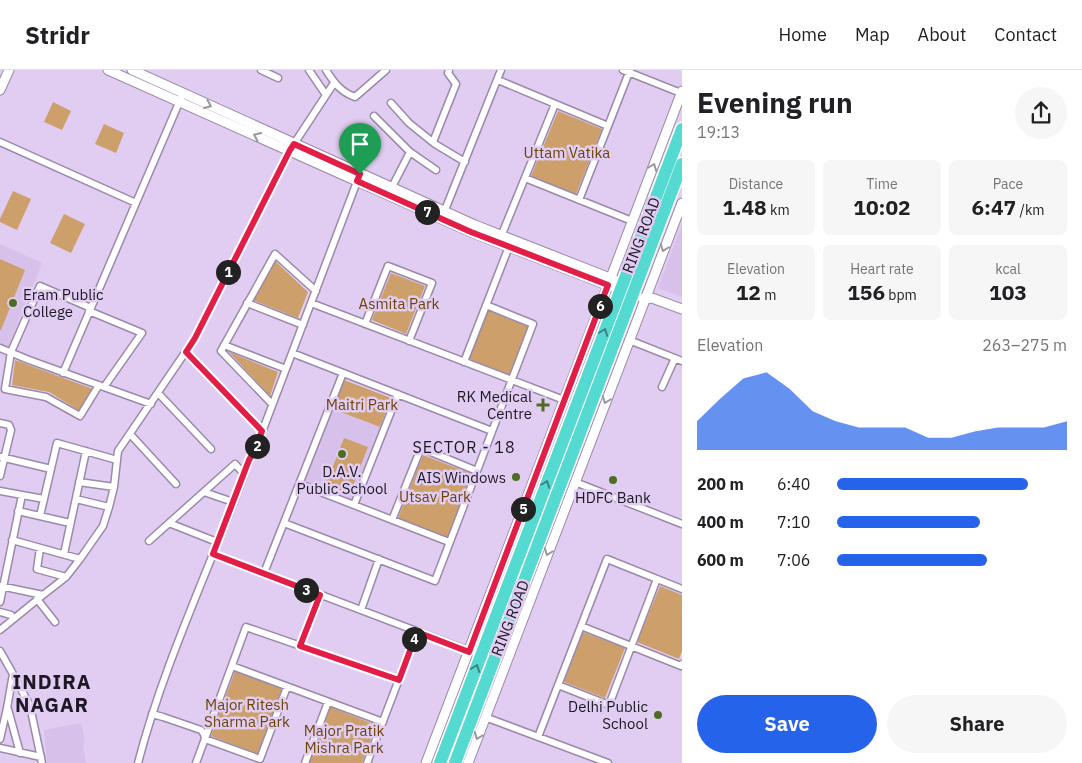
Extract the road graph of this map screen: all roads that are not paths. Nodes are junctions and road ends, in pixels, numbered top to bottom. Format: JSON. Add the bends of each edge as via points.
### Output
{"nodes":[{"id":1,"x":9,"y":70,"type":"edge"},
{"id":2,"x":108,"y":70,"type":"edge"},
{"id":3,"x":261,"y":70,"type":"edge"},
{"id":4,"x":309,"y":70,"type":"edge"},
{"id":5,"x":326,"y":70,"type":"edge"},
{"id":6,"x":386,"y":70,"type":"edge"},
{"id":7,"x":449,"y":70,"type":"edge"},
{"id":8,"x":499,"y":71,"type":"edge"},
{"id":9,"x":627,"y":71,"type":"edge"},
{"id":10,"x":132,"y":73,"type":"edge"},
{"id":11,"x":278,"y":78,"type":"dead end"},
{"id":12,"x":498,"y":80,"type":"junction"},
{"id":13,"x":334,"y":83,"type":"junction"},
{"id":14,"x":0,"y":90,"type":"edge"},
{"id":15,"x":682,"y":92,"type":"edge"},
{"id":16,"x":326,"y":95,"type":"junction"},
{"id":17,"x":181,"y":97,"type":"junction"},
{"id":18,"x":391,"y":103,"type":"dead end"},
{"id":19,"x":556,"y":104,"type":"junction"},
{"id":20,"x":374,"y":116,"type":"dead end"},
{"id":21,"x":608,"y":126,"type":"junction"},
{"id":22,"x":682,"y":129,"type":"edge"},
{"id":23,"x":0,"y":142,"type":"edge"},
{"id":24,"x":433,"y":142,"type":"junction"},
{"id":25,"x":292,"y":147,"type":"junction"},
{"id":26,"x":410,"y":152,"type":"junction"},
{"id":27,"x":465,"y":162,"type":"junction"},
{"id":28,"x":682,"y":164,"type":"edge"},
{"id":29,"x":436,"y":170,"type":"dead end"},
{"id":30,"x":359,"y":177,"type":"junction"},
{"id":31,"x":525,"y":178,"type":"junction"},
{"id":32,"x":390,"y":191,"type":"junction"},
{"id":33,"x":579,"y":200,"type":"junction"},
{"id":34,"x":136,"y":203,"type":"junction"},
{"id":35,"x":682,"y":203,"type":"edge"},
{"id":36,"x":443,"y":215,"type":"junction"},
{"id":37,"x":632,"y":221,"type":"junction"},
{"id":38,"x":500,"y":239,"type":"junction"},
{"id":39,"x":510,"y":243,"type":"junction"},
{"id":40,"x":609,"y":281,"type":"junction"},
{"id":41,"x":316,"y":291,"type":"junction"},
{"id":42,"x":636,"y":292,"type":"junction"},
{"id":43,"x":311,"y":303,"type":"junction"},
{"id":44,"x":247,"y":304,"type":"junction"},
{"id":45,"x":486,"y":306,"type":"junction"},
{"id":46,"x":682,"y":308,"type":"edge"},
{"id":47,"x":90,"y":310,"type":"junction"},
{"id":48,"x":365,"y":324,"type":"junction"},
{"id":49,"x":302,"y":325,"type":"junction"},
{"id":50,"x":629,"y":340,"type":"junction"},
{"id":51,"x":409,"y":341,"type":"junction"},
{"id":52,"x":224,"y":345,"type":"junction"},
{"id":53,"x":0,"y":348,"type":"edge"},
{"id":54,"x":11,"y":352,"type":"junction"},
{"id":55,"x":186,"y":352,"type":"junction"},
{"id":56,"x":682,"y":352,"type":"edge"},
{"id":57,"x":292,"y":353,"type":"junction"},
{"id":58,"x":679,"y":360,"type":"edge"},
{"id":59,"x":464,"y":362,"type":"junction"},
{"id":60,"x":286,"y":369,"type":"junction"},
{"id":61,"x":63,"y":372,"type":"junction"},
{"id":62,"x":344,"y":373,"type":"junction"},
{"id":63,"x":512,"y":380,"type":"junction"},
{"id":64,"x":102,"y":386,"type":"junction"},
{"id":65,"x":662,"y":387,"type":"dead end"},
{"id":66,"x":158,"y":393,"type":"junction"},
{"id":67,"x":398,"y":394,"type":"junction"},
{"id":68,"x":564,"y":400,"type":"junction"},
{"id":69,"x":151,"y":404,"type":"junction"},
{"id":70,"x":272,"y":404,"type":"junction"},
{"id":71,"x":0,"y":423,"type":"edge"},
{"id":72,"x":262,"y":431,"type":"junction"},
{"id":73,"x":492,"y":431,"type":"junction"},
{"id":74,"x":130,"y":434,"type":"junction"},
{"id":75,"x":211,"y":449,"type":"dead end"},
{"id":76,"x":86,"y":451,"type":"junction"},
{"id":77,"x":2,"y":458,"type":"edge"},
{"id":78,"x":117,"y":460,"type":"junction"},
{"id":79,"x":51,"y":469,"type":"junction"},
{"id":80,"x":477,"y":471,"type":"junction"},
{"id":81,"x":244,"y":474,"type":"junction"},
{"id":82,"x":0,"y":476,"type":"edge"},
{"id":83,"x":79,"y":482,"type":"junction"},
{"id":84,"x":575,"y":482,"type":"junction"},
{"id":85,"x":176,"y":484,"type":"dead end"},
{"id":86,"x":300,"y":484,"type":"junction"},
{"id":87,"x":114,"y":488,"type":"junction"},
{"id":88,"x":0,"y":490,"type":"edge"},
{"id":89,"x":204,"y":492,"type":"junction"},
{"id":90,"x":22,"y":495,"type":"junction"},
{"id":91,"x":44,"y":499,"type":"junction"},
{"id":92,"x":76,"y":499,"type":"junction"},
{"id":93,"x":233,"y":502,"type":"junction"},
{"id":94,"x":354,"y":505,"type":"junction"},
{"id":95,"x":110,"y":507,"type":"junction"},
{"id":96,"x":18,"y":511,"type":"junction"},
{"id":97,"x":40,"y":516,"type":"junction"},
{"id":98,"x":392,"y":520,"type":"junction"},
{"id":99,"x":70,"y":523,"type":"junction"},
{"id":100,"x":169,"y":523,"type":"junction"},
{"id":101,"x":284,"y":523,"type":"junction"},
{"id":102,"x":682,"y":524,"type":"edge"},
{"id":103,"x":12,"y":540,"type":"junction"},
{"id":104,"x":149,"y":541,"type":"dead end"},
{"id":105,"x":217,"y":542,"type":"junction"},
{"id":106,"x":449,"y":542,"type":"junction"},
{"id":107,"x":40,"y":548,"type":"junction"},
{"id":108,"x":64,"y":554,"type":"junction"},
{"id":109,"x":213,"y":554,"type":"junction"},
{"id":110,"x":80,"y":559,"type":"junction"},
{"id":111,"x":378,"y":559,"type":"junction"},
{"id":112,"x":264,"y":573,"type":"junction"},
{"id":113,"x":66,"y":577,"type":"junction"},
{"id":114,"x":657,"y":579,"type":"junction"},
{"id":115,"x":2,"y":587,"type":"edge"},
{"id":116,"x":682,"y":589,"type":"edge"},
{"id":117,"x":320,"y":595,"type":"junction"},
{"id":118,"x":40,"y":597,"type":"junction"},
{"id":119,"x":0,"y":602,"type":"edge"},
{"id":120,"x":361,"y":610,"type":"junction"},
{"id":121,"x":0,"y":612,"type":"edge"},
{"id":122,"x":11,"y":614,"type":"dead end"},
{"id":123,"x":55,"y":622,"type":"dead end"},
{"id":124,"x":581,"y":626,"type":"junction"},
{"id":125,"x":0,"y":630,"type":"edge"},
{"id":126,"x":417,"y":632,"type":"junction"},
{"id":127,"x":300,"y":646,"type":"junction"},
{"id":128,"x":631,"y":646,"type":"junction"},
{"id":129,"x":0,"y":651,"type":"edge"},
{"id":130,"x":469,"y":652,"type":"junction"},
{"id":131,"x":682,"y":664,"type":"edge"},
{"id":132,"x":232,"y":666,"type":"junction"},
{"id":133,"x":14,"y":674,"type":"junction"},
{"id":134,"x":399,"y":680,"type":"junction"},
{"id":135,"x":558,"y":685,"type":"junction"},
{"id":136,"x":287,"y":687,"type":"junction"},
{"id":137,"x":328,"y":702,"type":"junction"},
{"id":138,"x":7,"y":708,"type":"junction"},
{"id":139,"x":152,"y":714,"type":"junction"},
{"id":140,"x":485,"y":718,"type":"junction"},
{"id":141,"x":382,"y":722,"type":"junction"},
{"id":142,"x":538,"y":737,"type":"junction"},
{"id":143,"x":0,"y":739,"type":"edge"},
{"id":144,"x":205,"y":739,"type":"junction"},
{"id":145,"x":0,"y":748,"type":"edge"},
{"id":146,"x":20,"y":753,"type":"junction"},
{"id":147,"x":42,"y":760,"type":"edge"},
{"id":148,"x":138,"y":763,"type":"edge"},
{"id":149,"x":196,"y":763,"type":"edge"},
{"id":150,"x":305,"y":763,"type":"edge"},
{"id":151,"x":367,"y":763,"type":"edge"},
{"id":152,"x":426,"y":763,"type":"edge"},
{"id":153,"x":440,"y":763,"type":"edge"},
{"id":154,"x":455,"y":763,"type":"edge"},
{"id":155,"x":468,"y":763,"type":"edge"},
{"id":156,"x":608,"y":763,"type":"edge"}],
"edges":[{"from":1,"to":14,"type":"street"},
{"from":2,"to":10,"type":"street"},
{"from":3,"to":11,"type":"street"},
{"from":4,"to":16,"type":"street"},
{"from":5,"to":13,"type":"street"},
{"from":6,"to":13,"type":"street","via":[[355,97]]},
{"from":7,"to":24,"type":"street","via":[[456,84]]},
{"from":8,"to":12,"type":"street"},
{"from":9,"to":15,"type":"street"},
{"from":9,"to":21,"type":"street"},
{"from":10,"to":17,"type":"street"},
{"from":12,"to":19,"type":"street"},
{"from":12,"to":27,"type":"street"},
{"from":13,"to":16,"type":"street"},
{"from":37,"to":15,"type":"street","one_way":true},
{"from":16,"to":25,"type":"street"},
{"from":17,"to":25,"type":"street"},
{"from":17,"to":34,"type":"street"},
{"from":18,"to":24,"type":"street"},
{"from":19,"to":21,"type":"street"},
{"from":19,"to":31,"type":"street"},
{"from":20,"to":26,"type":"street"},
{"from":21,"to":33,"type":"street"},
{"from":22,"to":42,"type":"highway","name":"RING ROAD"},
{"from":23,"to":34,"type":"street"},
{"from":24,"to":27,"type":"street"},
{"from":25,"to":30,"type":"street"},
{"from":25,"to":55,"type":"street"},
{"from":26,"to":29,"type":"street"},
{"from":26,"to":32,"type":"street"},
{"from":27,"to":36,"type":"street"},
{"from":28,"to":42,"type":"highway","name":"RING ROAD"},
{"from":30,"to":32,"type":"street"},
{"from":30,"to":41,"type":"street"},
{"from":31,"to":33,"type":"street"},
{"from":31,"to":38,"type":"street"},
{"from":32,"to":36,"type":"street"},
{"from":33,"to":37,"type":"street"},
{"from":34,"to":47,"type":"street"},
{"from":35,"to":42,"type":"street","one_way":true},
{"from":36,"to":38,"type":"street"},
{"from":37,"to":40,"type":"street"},
{"from":38,"to":39,"type":"street"},
{"from":39,"to":40,"type":"street"},
{"from":39,"to":45,"type":"street"},
{"from":40,"to":42,"type":"street"},
{"from":40,"to":68,"type":"street"},
{"from":41,"to":43,"type":"street"},
{"from":41,"to":44,"type":"street","via":[[275,254]]},
{"from":42,"to":46,"type":"street"},
{"from":42,"to":50,"type":"street"},
{"from":153,"to":42,"type":"highway","name":"RING ROAD","one_way":true},
{"from":42,"to":154,"type":"highway","name":"RING ROAD"},
{"from":43,"to":48,"type":"street"},
{"from":43,"to":49,"type":"street"},
{"from":44,"to":49,"type":"street"},
{"from":44,"to":52,"type":"street"},
{"from":45,"to":59,"type":"street"},
{"from":45,"to":63,"type":"street","via":[[533,324]]},
{"from":47,"to":54,"type":"street","via":[[40,286]]},
{"from":47,"to":61,"type":"street"},
{"from":47,"to":64,"type":"street","via":[[142,333]]},
{"from":48,"to":51,"type":"street"},
{"from":48,"to":51,"type":"street","via":[[388,266],[432,283]]},
{"from":49,"to":57,"type":"street"},
{"from":50,"to":58,"type":"street"},
{"from":50,"to":84,"type":"street","one_way":true},
{"from":51,"to":59,"type":"street"},
{"from":52,"to":60,"type":"street"},
{"from":52,"to":70,"type":"street","via":[[220,351]]},
{"from":53,"to":54,"type":"street"},
{"from":54,"to":61,"type":"street"},
{"from":54,"to":64,"type":"street","via":[[5,389],[46,397],[80,416]]},
{"from":55,"to":66,"type":"street"},
{"from":55,"to":72,"type":"street"},
{"from":56,"to":58,"type":"street"},
{"from":57,"to":60,"type":"street"},
{"from":57,"to":62,"type":"street"},
{"from":58,"to":65,"type":"street"},
{"from":59,"to":63,"type":"street"},
{"from":60,"to":70,"type":"street"},
{"from":61,"to":64,"type":"street"},
{"from":62,"to":67,"type":"street"},
{"from":62,"to":86,"type":"street"},
{"from":63,"to":68,"type":"street"},
{"from":63,"to":73,"type":"street"},
{"from":64,"to":69,"type":"street"},
{"from":66,"to":69,"type":"street"},
{"from":66,"to":75,"type":"street"},
{"from":67,"to":73,"type":"street"},
{"from":67,"to":94,"type":"street"},
{"from":68,"to":130,"type":"street"},
{"from":69,"to":74,"type":"street"},
{"from":70,"to":72,"type":"street"},
{"from":71,"to":77,"type":"street","via":[[9,425],[11,430]]},
{"from":72,"to":81,"type":"street"},
{"from":73,"to":80,"type":"street"},
{"from":74,"to":78,"type":"street","via":[[118,452]]},
{"from":74,"to":85,"type":"street"},
{"from":76,"to":78,"type":"street"},
{"from":76,"to":79,"type":"street","via":[[57,443]]},
{"from":76,"to":83,"type":"street"},
{"from":77,"to":79,"type":"street"},
{"from":77,"to":82,"type":"street"},
{"from":78,"to":87,"type":"street"},
{"from":79,"to":91,"type":"street"},
{"from":80,"to":98,"type":"street","via":[[422,448]]},
{"from":80,"to":106,"type":"street"},
{"from":81,"to":89,"type":"street","via":[[236,464]]},
{"from":81,"to":93,"type":"street"},
{"from":83,"to":87,"type":"street"},
{"from":83,"to":92,"type":"street"},
{"from":84,"to":102,"type":"street"},
{"from":84,"to":140,"type":"street","one_way":true},
{"from":86,"to":94,"type":"street"},
{"from":86,"to":101,"type":"street"},
{"from":87,"to":95,"type":"street"},
{"from":88,"to":90,"type":"street"},
{"from":89,"to":93,"type":"street"},
{"from":89,"to":100,"type":"street"},
{"from":90,"to":91,"type":"street"},
{"from":90,"to":96,"type":"street"},
{"from":91,"to":97,"type":"street"},
{"from":92,"to":95,"type":"street"},
{"from":92,"to":99,"type":"street"},
{"from":93,"to":105,"type":"street"},
{"from":94,"to":98,"type":"street"},
{"from":95,"to":110,"type":"street","via":[[103,526]]},
{"from":96,"to":97,"type":"street"},
{"from":96,"to":103,"type":"street"},
{"from":97,"to":99,"type":"street"},
{"from":98,"to":106,"type":"street"},
{"from":99,"to":108,"type":"street"},
{"from":100,"to":104,"type":"street"},
{"from":100,"to":105,"type":"street"},
{"from":101,"to":111,"type":"street"},
{"from":101,"to":112,"type":"street"},
{"from":103,"to":107,"type":"street"},
{"from":103,"to":115,"type":"street"},
{"from":105,"to":109,"type":"street"},
{"from":106,"to":111,"type":"street","via":[[434,581]]},
{"from":107,"to":108,"type":"street"},
{"from":107,"to":113,"type":"street","via":[[37,569]]},
{"from":108,"to":110,"type":"street"},
{"from":109,"to":112,"type":"street"},
{"from":109,"to":139,"type":"street"},
{"from":110,"to":113,"type":"street"},
{"from":111,"to":120,"type":"street"},
{"from":112,"to":117,"type":"street"},
{"from":113,"to":118,"type":"street"},
{"from":114,"to":116,"type":"street"},
{"from":114,"to":124,"type":"street","via":[[607,560]]},
{"from":114,"to":128,"type":"street"},
{"from":115,"to":118,"type":"street"},
{"from":115,"to":119,"type":"street"},
{"from":117,"to":120,"type":"street"},
{"from":117,"to":127,"type":"street"},
{"from":118,"to":123,"type":"street"},
{"from":118,"to":125,"type":"street"},
{"from":120,"to":126,"type":"street"},
{"from":121,"to":122,"type":"street"},
{"from":124,"to":128,"type":"street"},
{"from":124,"to":135,"type":"street"},
{"from":126,"to":130,"type":"street"},
{"from":126,"to":134,"type":"street"},
{"from":127,"to":132,"type":"street","via":[[246,627]]},
{"from":127,"to":134,"type":"street"},
{"from":128,"to":131,"type":"street"},
{"from":128,"to":135,"type":"street","via":[[608,705]]},
{"from":129,"to":133,"type":"street"},
{"from":130,"to":152,"type":"street"},
{"from":132,"to":136,"type":"street"},
{"from":132,"to":144,"type":"street"},
{"from":133,"to":138,"type":"street"},
{"from":133,"to":147,"type":"street","via":[[30,706]]},
{"from":134,"to":141,"type":"street"},
{"from":135,"to":142,"type":"street"},
{"from":136,"to":137,"type":"street"},
{"from":136,"to":144,"type":"street","via":[[260,759]]},
{"from":137,"to":141,"type":"street"},
{"from":137,"to":150,"type":"street"},
{"from":138,"to":143,"type":"street"},
{"from":138,"to":146,"type":"street"},
{"from":139,"to":144,"type":"street","via":[[201,730]]},
{"from":139,"to":148,"type":"street"},
{"from":140,"to":142,"type":"street"},
{"from":140,"to":155,"type":"street","one_way":true},
{"from":141,"to":151,"type":"street"},
{"from":142,"to":156,"type":"street"},
{"from":144,"to":149,"type":"street"},
{"from":145,"to":146,"type":"street"},
{"from":146,"to":147,"type":"street"}]}
